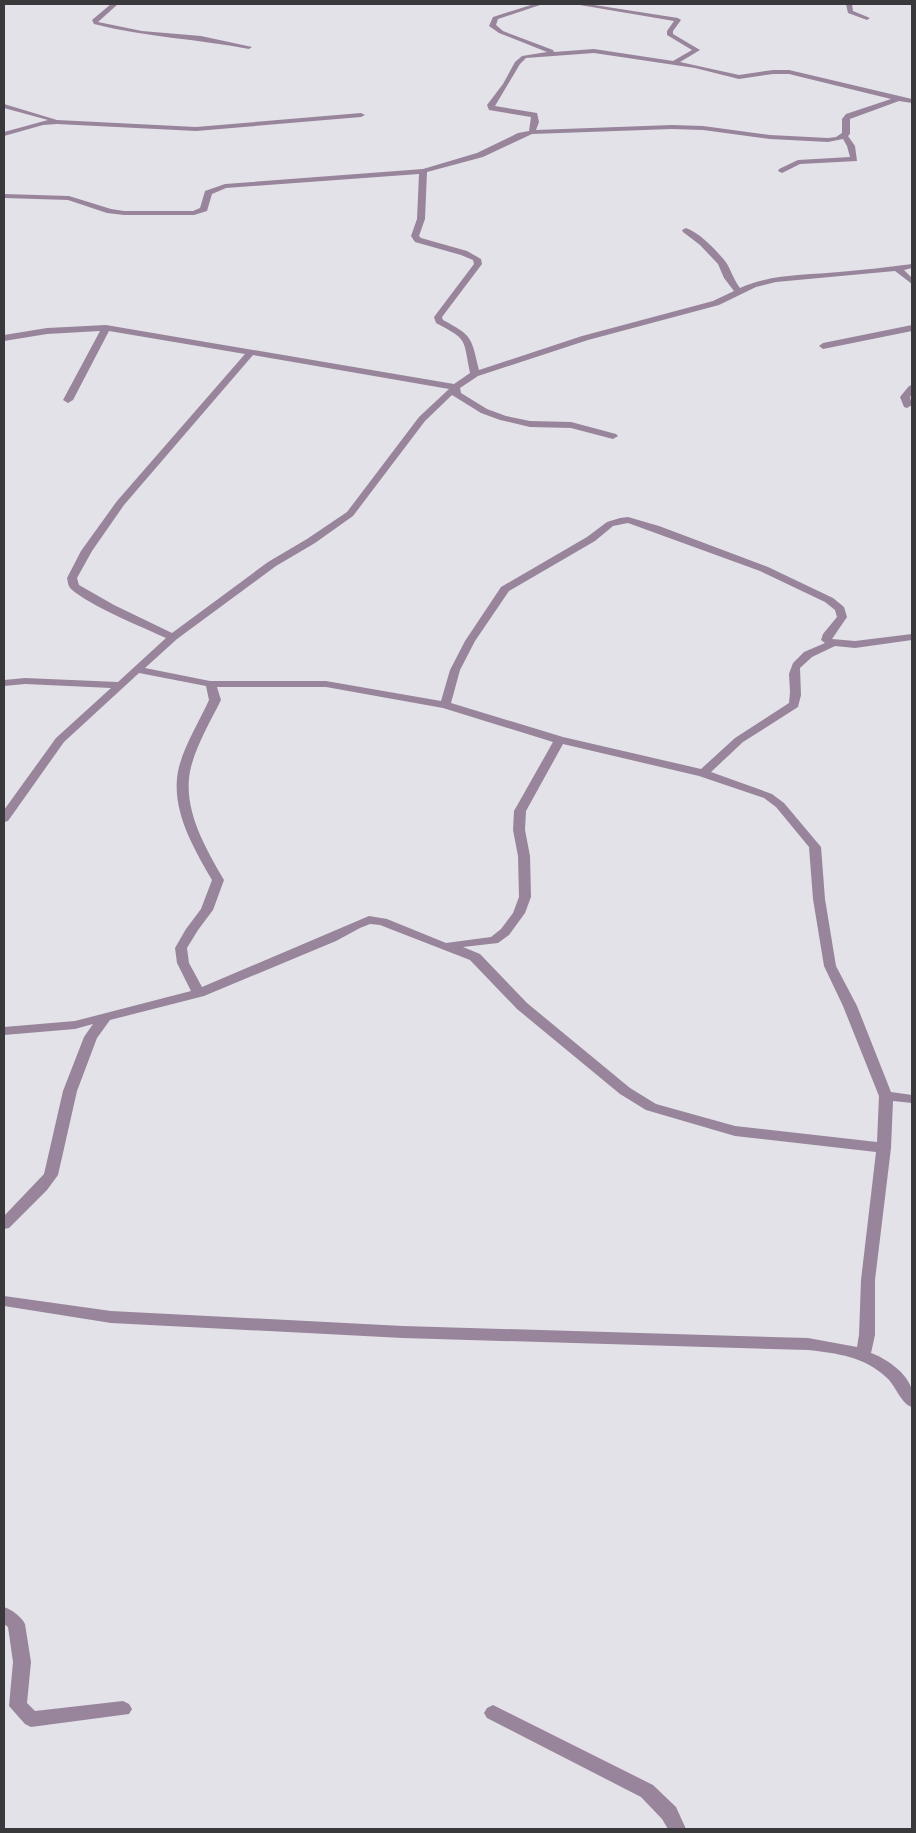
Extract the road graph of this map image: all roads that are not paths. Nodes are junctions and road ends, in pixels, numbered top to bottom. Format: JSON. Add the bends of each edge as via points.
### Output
{"nodes":[{"id":1,"x":115,"y":4,"type":"edge"},
{"id":2,"x":540,"y":4,"type":"edge"},
{"id":3,"x":577,"y":4,"type":"edge"},
{"id":4,"x":849,"y":4,"type":"edge"},
{"id":5,"x":867,"y":18,"type":"dead end"},
{"id":6,"x":249,"y":47,"type":"dead end"},
{"id":7,"x":556,"y":53,"type":"junction"},
{"id":8,"x":675,"y":62,"type":"junction"},
{"id":9,"x":899,"y":99,"type":"junction"},
{"id":10,"x":912,"y":101,"type":"edge"},
{"id":11,"x":4,"y":106,"type":"edge"},
{"id":12,"x":361,"y":115,"type":"dead end"},
{"id":13,"x":57,"y":122,"type":"junction"},
{"id":14,"x":532,"y":132,"type":"junction"},
{"id":15,"x":4,"y":134,"type":"edge"},
{"id":16,"x":843,"y":136,"type":"junction"},
{"id":17,"x":423,"y":171,"type":"junction"},
{"id":18,"x":782,"y":171,"type":"dead end"},
{"id":19,"x":4,"y":196,"type":"edge"},
{"id":20,"x":686,"y":230,"type":"dead end"},
{"id":21,"x":912,"y":266,"type":"edge"},
{"id":22,"x":897,"y":268,"type":"junction"},
{"id":23,"x":912,"y":282,"type":"edge"},
{"id":24,"x":739,"y":292,"type":"junction"},
{"id":25,"x":106,"y":328,"type":"junction"},
{"id":26,"x":912,"y":328,"type":"edge"},
{"id":27,"x":4,"y":338,"type":"edge"},
{"id":28,"x":823,"y":346,"type":"dead end"},
{"id":29,"x":251,"y":352,"type":"junction"},
{"id":30,"x":475,"y":374,"type":"junction"},
{"id":31,"x":456,"y":388,"type":"junction"},
{"id":32,"x":912,"y":388,"type":"edge"},
{"id":33,"x":68,"y":400,"type":"dead end"},
{"id":34,"x":907,"y":405,"type":"dead end"},
{"id":35,"x":613,"y":436,"type":"dead end"},
{"id":36,"x":912,"y":637,"type":"edge"},
{"id":37,"x":173,"y":638,"type":"junction"},
{"id":38,"x":832,"y":644,"type":"junction"},
{"id":39,"x":139,"y":670,"type":"junction"},
{"id":40,"x":4,"y":684,"type":"edge"},
{"id":41,"x":210,"y":684,"type":"junction"},
{"id":42,"x":120,"y":685,"type":"junction"},
{"id":43,"x":445,"y":706,"type":"junction"},
{"id":44,"x":560,"y":740,"type":"junction"},
{"id":45,"x":703,"y":773,"type":"junction"},
{"id":46,"x":4,"y":818,"type":"edge"},
{"id":47,"x":442,"y":946,"type":"junction"},
{"id":48,"x":199,"y":993,"type":"junction"},
{"id":49,"x":104,"y":1018,"type":"junction"},
{"id":50,"x":4,"y":1031,"type":"edge"},
{"id":51,"x":886,"y":1096,"type":"junction"},
{"id":52,"x":912,"y":1099,"type":"edge"},
{"id":53,"x":884,"y":1148,"type":"junction"},
{"id":54,"x":4,"y":1224,"type":"edge"},
{"id":55,"x":4,"y":1301,"type":"edge"},
{"id":56,"x":863,"y":1354,"type":"junction"},
{"id":57,"x":912,"y":1401,"type":"edge"},
{"id":58,"x":4,"y":1614,"type":"edge"},
{"id":59,"x":123,"y":1709,"type":"dead end"},
{"id":60,"x":493,"y":1713,"type":"dead end"},
{"id":61,"x":677,"y":1829,"type":"edge"}],
"edges":[{"from":1,"to":6,"type":"street","via":[[94,21],[142,34],[201,38]]},
{"from":2,"to":7,"type":"street","via":[[495,18],[492,26]]},
{"from":3,"to":8,"type":"street","via":[[640,11],[678,20],[670,35],[697,50]]},
{"from":4,"to":5,"type":"street","via":[[850,12]]},
{"from":7,"to":8,"type":"street","via":[[586,51]]},
{"from":7,"to":14,"type":"street","via":[[532,55],[520,60],[491,105],[492,108],[534,115]]},
{"from":8,"to":9,"type":"street","via":[[740,77],[789,72]]},
{"from":9,"to":10,"type":"street"},
{"from":9,"to":16,"type":"street","via":[[849,116]]},
{"from":11,"to":13,"type":"street","via":[[43,115]]},
{"from":12,"to":13,"type":"street","via":[[196,129]]},
{"from":13,"to":15,"type":"street"},
{"from":14,"to":16,"type":"street","via":[[672,127],[796,139],[828,140]]},
{"from":14,"to":17,"type":"street","via":[[480,155]]},
{"from":16,"to":18,"type":"street","via":[[851,144],[854,159],[797,163]]},
{"from":17,"to":19,"type":"street","via":[[225,186],[208,193],[204,210],[194,213],[124,213],[68,198]]},
{"from":17,"to":30,"type":"street","via":[[421,219],[415,236],[418,240],[477,258],[478,264],[438,317],[439,321],[464,334]]},
{"from":20,"to":24,"type":"street","via":[[704,243],[722,263]]},
{"from":21,"to":22,"type":"street"},
{"from":22,"to":23,"type":"street"},
{"from":22,"to":24,"type":"street","via":[[776,280]]},
{"from":24,"to":30,"type":"street","via":[[716,303],[585,338]]},
{"from":25,"to":27,"type":"street","via":[[47,331]]},
{"from":25,"to":29,"type":"street"},
{"from":25,"to":33,"type":"street"},
{"from":26,"to":28,"type":"street"},
{"from":29,"to":31,"type":"street"},
{"from":29,"to":37,"type":"street","via":[[122,500],[72,578],[74,586],[87,595]]},
{"from":30,"to":31,"type":"street"},
{"from":31,"to":35,"type":"street","via":[[456,394],[464,401],[503,418],[530,424],[572,425]]},
{"from":31,"to":37,"type":"street","via":[[422,419],[350,514],[312,542],[272,564]]},
{"from":32,"to":34,"type":"street","via":[[905,397]]},
{"from":36,"to":38,"type":"street"},
{"from":37,"to":39,"type":"street"},
{"from":38,"to":43,"type":"street","via":[[826,640],[828,634],[842,617],[840,609],[829,600],[764,569],[655,528],[620,520],[505,589],[470,641]]},
{"from":38,"to":45,"type":"street","via":[[801,659],[796,665],[794,675],[798,693],[794,705],[739,740]]},
{"from":39,"to":41,"type":"street"},
{"from":39,"to":42,"type":"street"},
{"from":40,"to":42,"type":"street","via":[[25,681]]},
{"from":41,"to":43,"type":"street","via":[[326,684]]},
{"from":41,"to":48,"type":"street","via":[[215,700],[184,768],[183,781],[184,802],[193,832],[218,880],[207,910],[182,948],[183,963]]},
{"from":42,"to":46,"type":"street","via":[[60,740]]},
{"from":43,"to":44,"type":"street"},
{"from":44,"to":45,"type":"street"},
{"from":44,"to":47,"type":"street","via":[[520,811],[525,897],[519,913],[505,932],[494,940]]},
{"from":45,"to":51,"type":"street","via":[[768,796],[780,805],[815,847],[819,899],[830,966],[850,1006]]},
{"from":47,"to":48,"type":"street","via":[[383,922],[369,920]]},
{"from":47,"to":53,"type":"street","via":[[475,957],[522,1006],[625,1091],[652,1107],[735,1131]]},
{"from":48,"to":49,"type":"street"},
{"from":49,"to":50,"type":"street","via":[[74,1025]]},
{"from":49,"to":54,"type":"street","via":[[91,1037],[70,1091],[51,1175]]},
{"from":51,"to":52,"type":"street"},
{"from":51,"to":53,"type":"street"},
{"from":53,"to":56,"type":"street","via":[[868,1280],[867,1335]]},
{"from":55,"to":56,"type":"street","via":[[111,1317],[403,1332],[808,1344]]},
{"from":56,"to":57,"type":"street","via":[[899,1379]]},
{"from":58,"to":59,"type":"street","via":[[16,1624],[22,1662],[18,1706],[31,1719]]},
{"from":60,"to":61,"type":"street","via":[[647,1792],[670,1813]]}]}
